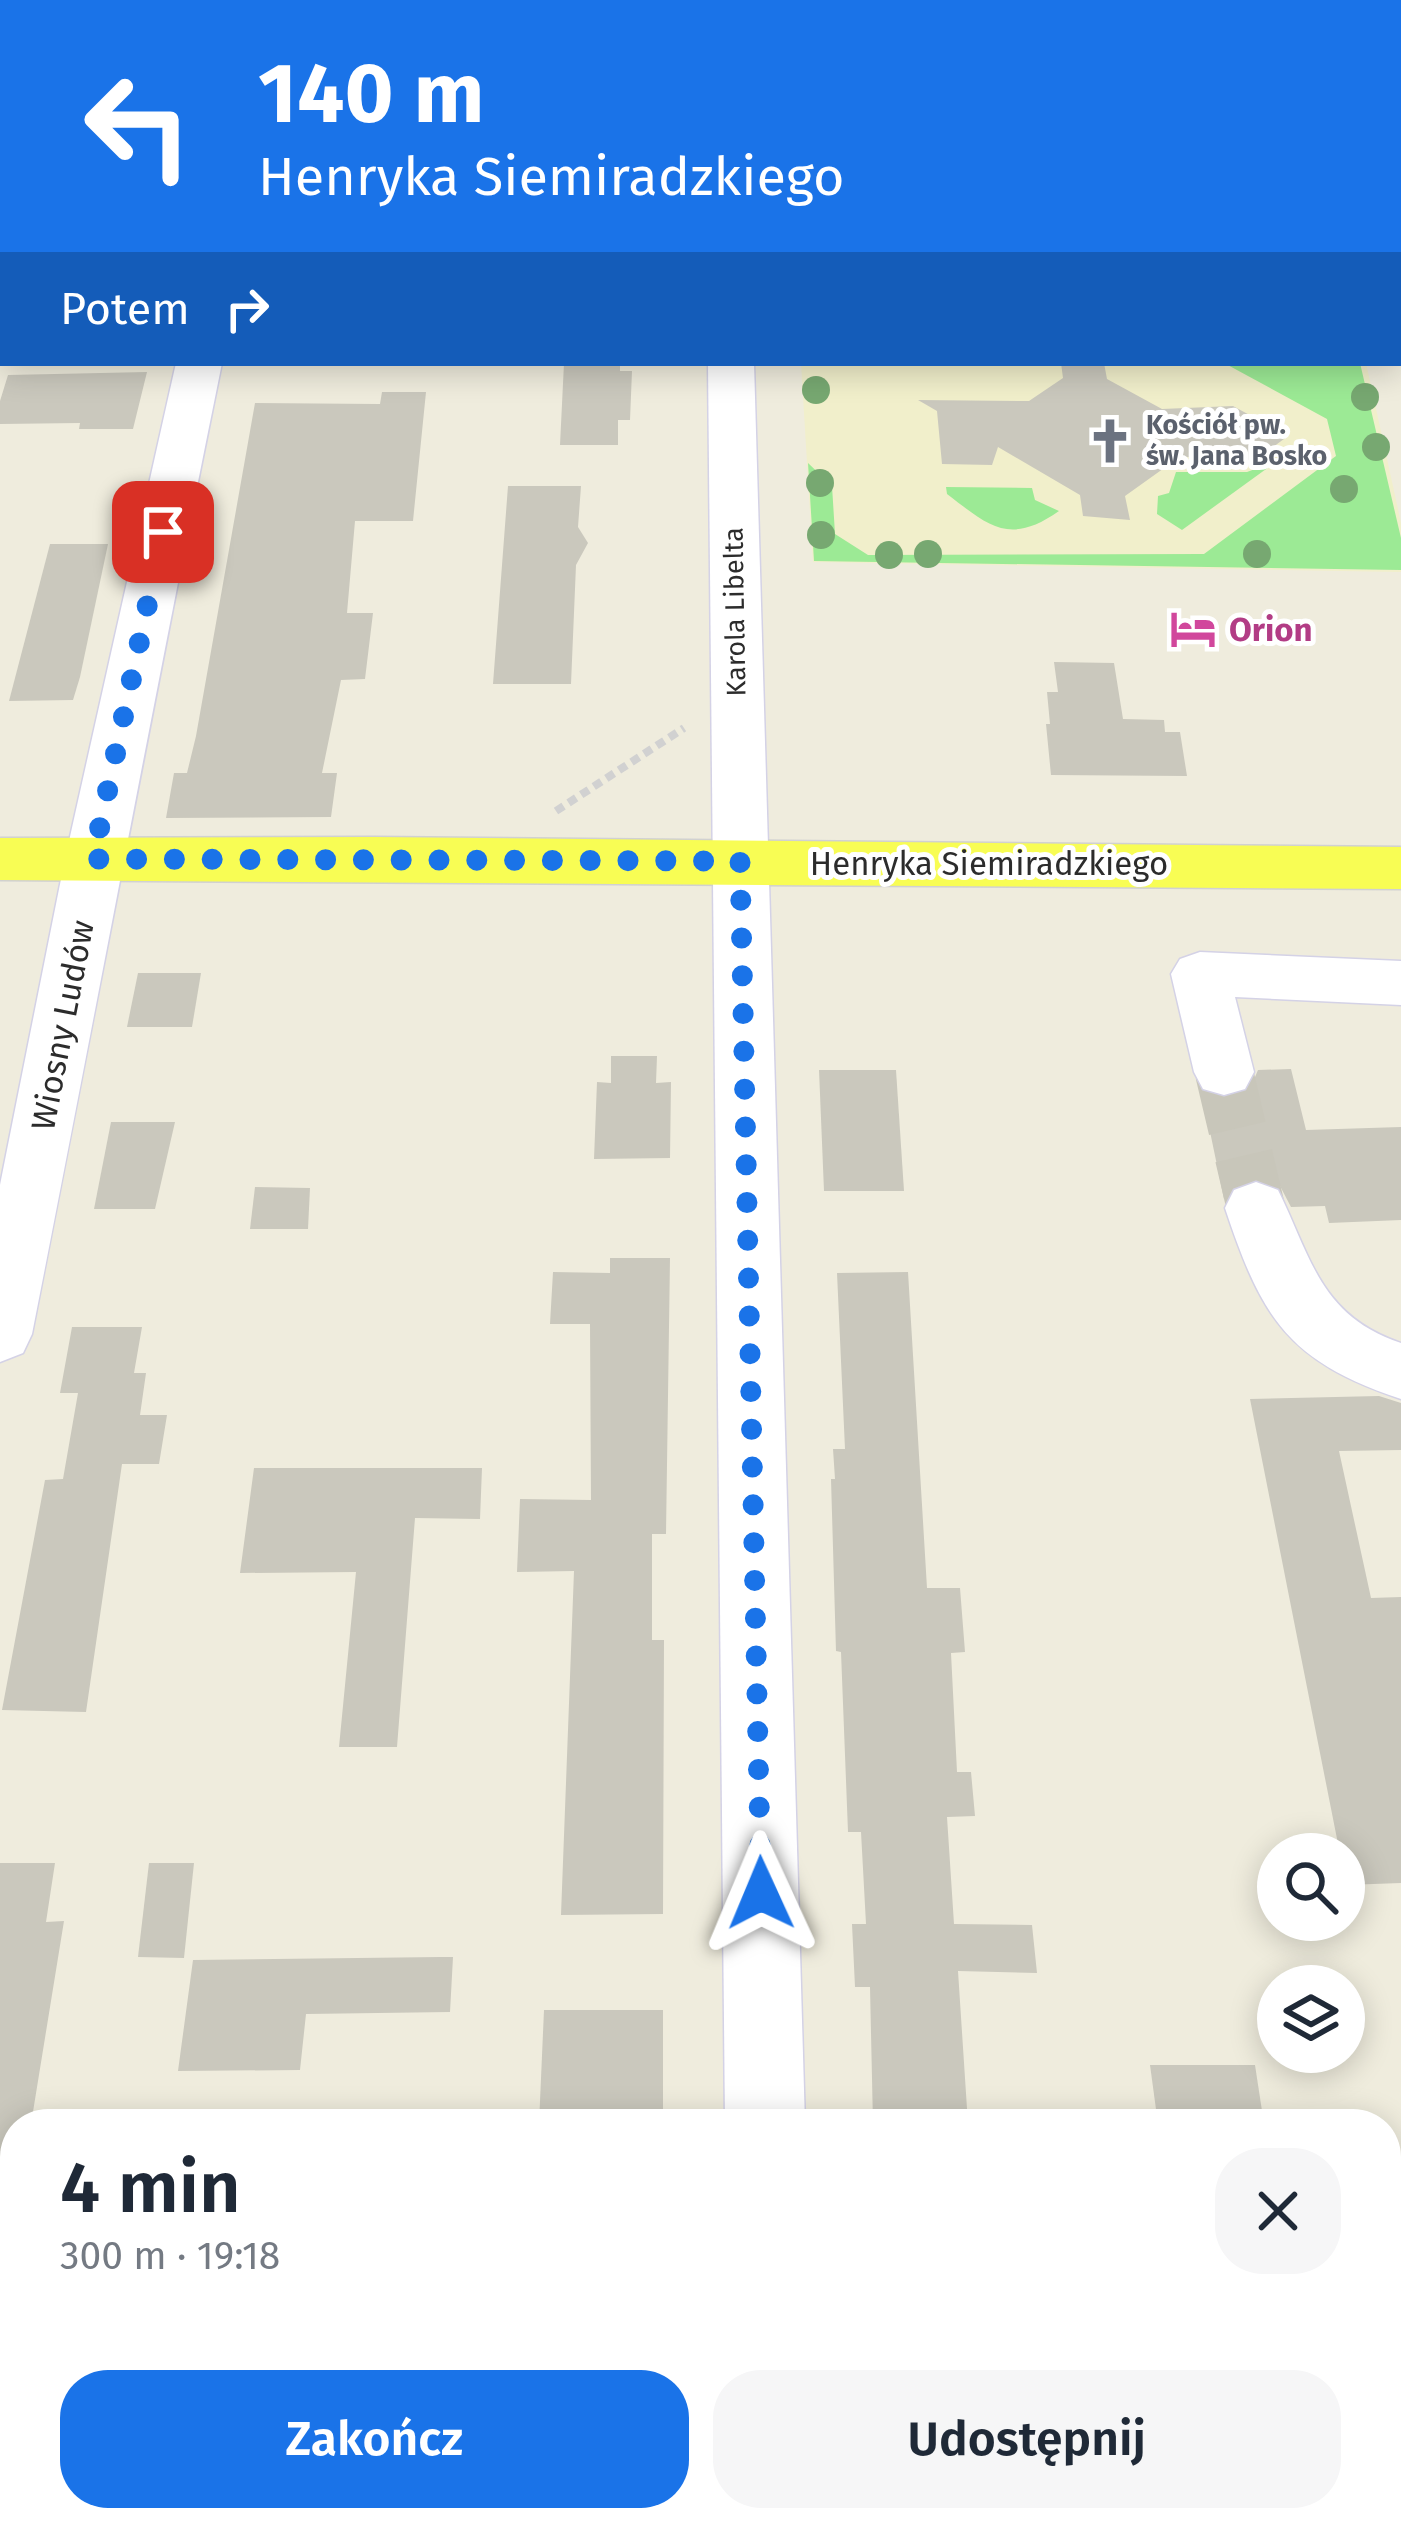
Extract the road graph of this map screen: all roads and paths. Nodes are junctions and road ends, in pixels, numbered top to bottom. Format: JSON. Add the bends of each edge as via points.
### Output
{"nodes":[{"id":1,"x":198,"y":366,"type":"edge"},
{"id":2,"x":731,"y":366,"type":"edge"},
{"id":3,"x":700,"y":718,"type":"dead end"},
{"id":4,"x":553,"y":813,"type":"dead end"},
{"id":5,"x":93,"y":859,"type":"junction"},
{"id":6,"x":0,"y":860,"type":"edge"},
{"id":7,"x":740,"y":861,"type":"junction"},
{"id":8,"x":1401,"y":868,"type":"edge"},
{"id":9,"x":1401,"y":983,"type":"edge"},
{"id":10,"x":1224,"y":1072,"type":"tunnel mouth"},
{"id":11,"x":1256,"y":1208,"type":"tunnel mouth"},
{"id":12,"x":0,"y":1334,"type":"edge"},
{"id":13,"x":1401,"y":1371,"type":"edge"},
{"id":14,"x":766,"y":2109,"type":"edge"}],
"edges":[{"from":1,"to":5,"type":"street","name":"Wiosny Ludów"},
{"from":2,"to":7,"type":"street","name":"Karola Libelta"},
{"from":3,"to":4,"type":"path"},
{"from":5,"to":6,"type":"main road","name":"Henryka Siemiradzkiego"},
{"from":5,"to":7,"type":"main road","name":"Henryka Siemiradzkiego"},
{"from":5,"to":12,"type":"street","name":"Wiosny Ludów"},
{"from":7,"to":8,"type":"main road","name":"Henryka Siemiradzkiego"},
{"from":7,"to":14,"type":"street","name":"Karola Libelta"},
{"from":9,"to":10,"type":"street","via":[[1201,974]]},
{"from":11,"to":13,"type":"street","via":[[1275,1268],[1306,1315],[1348,1351]]}]}
